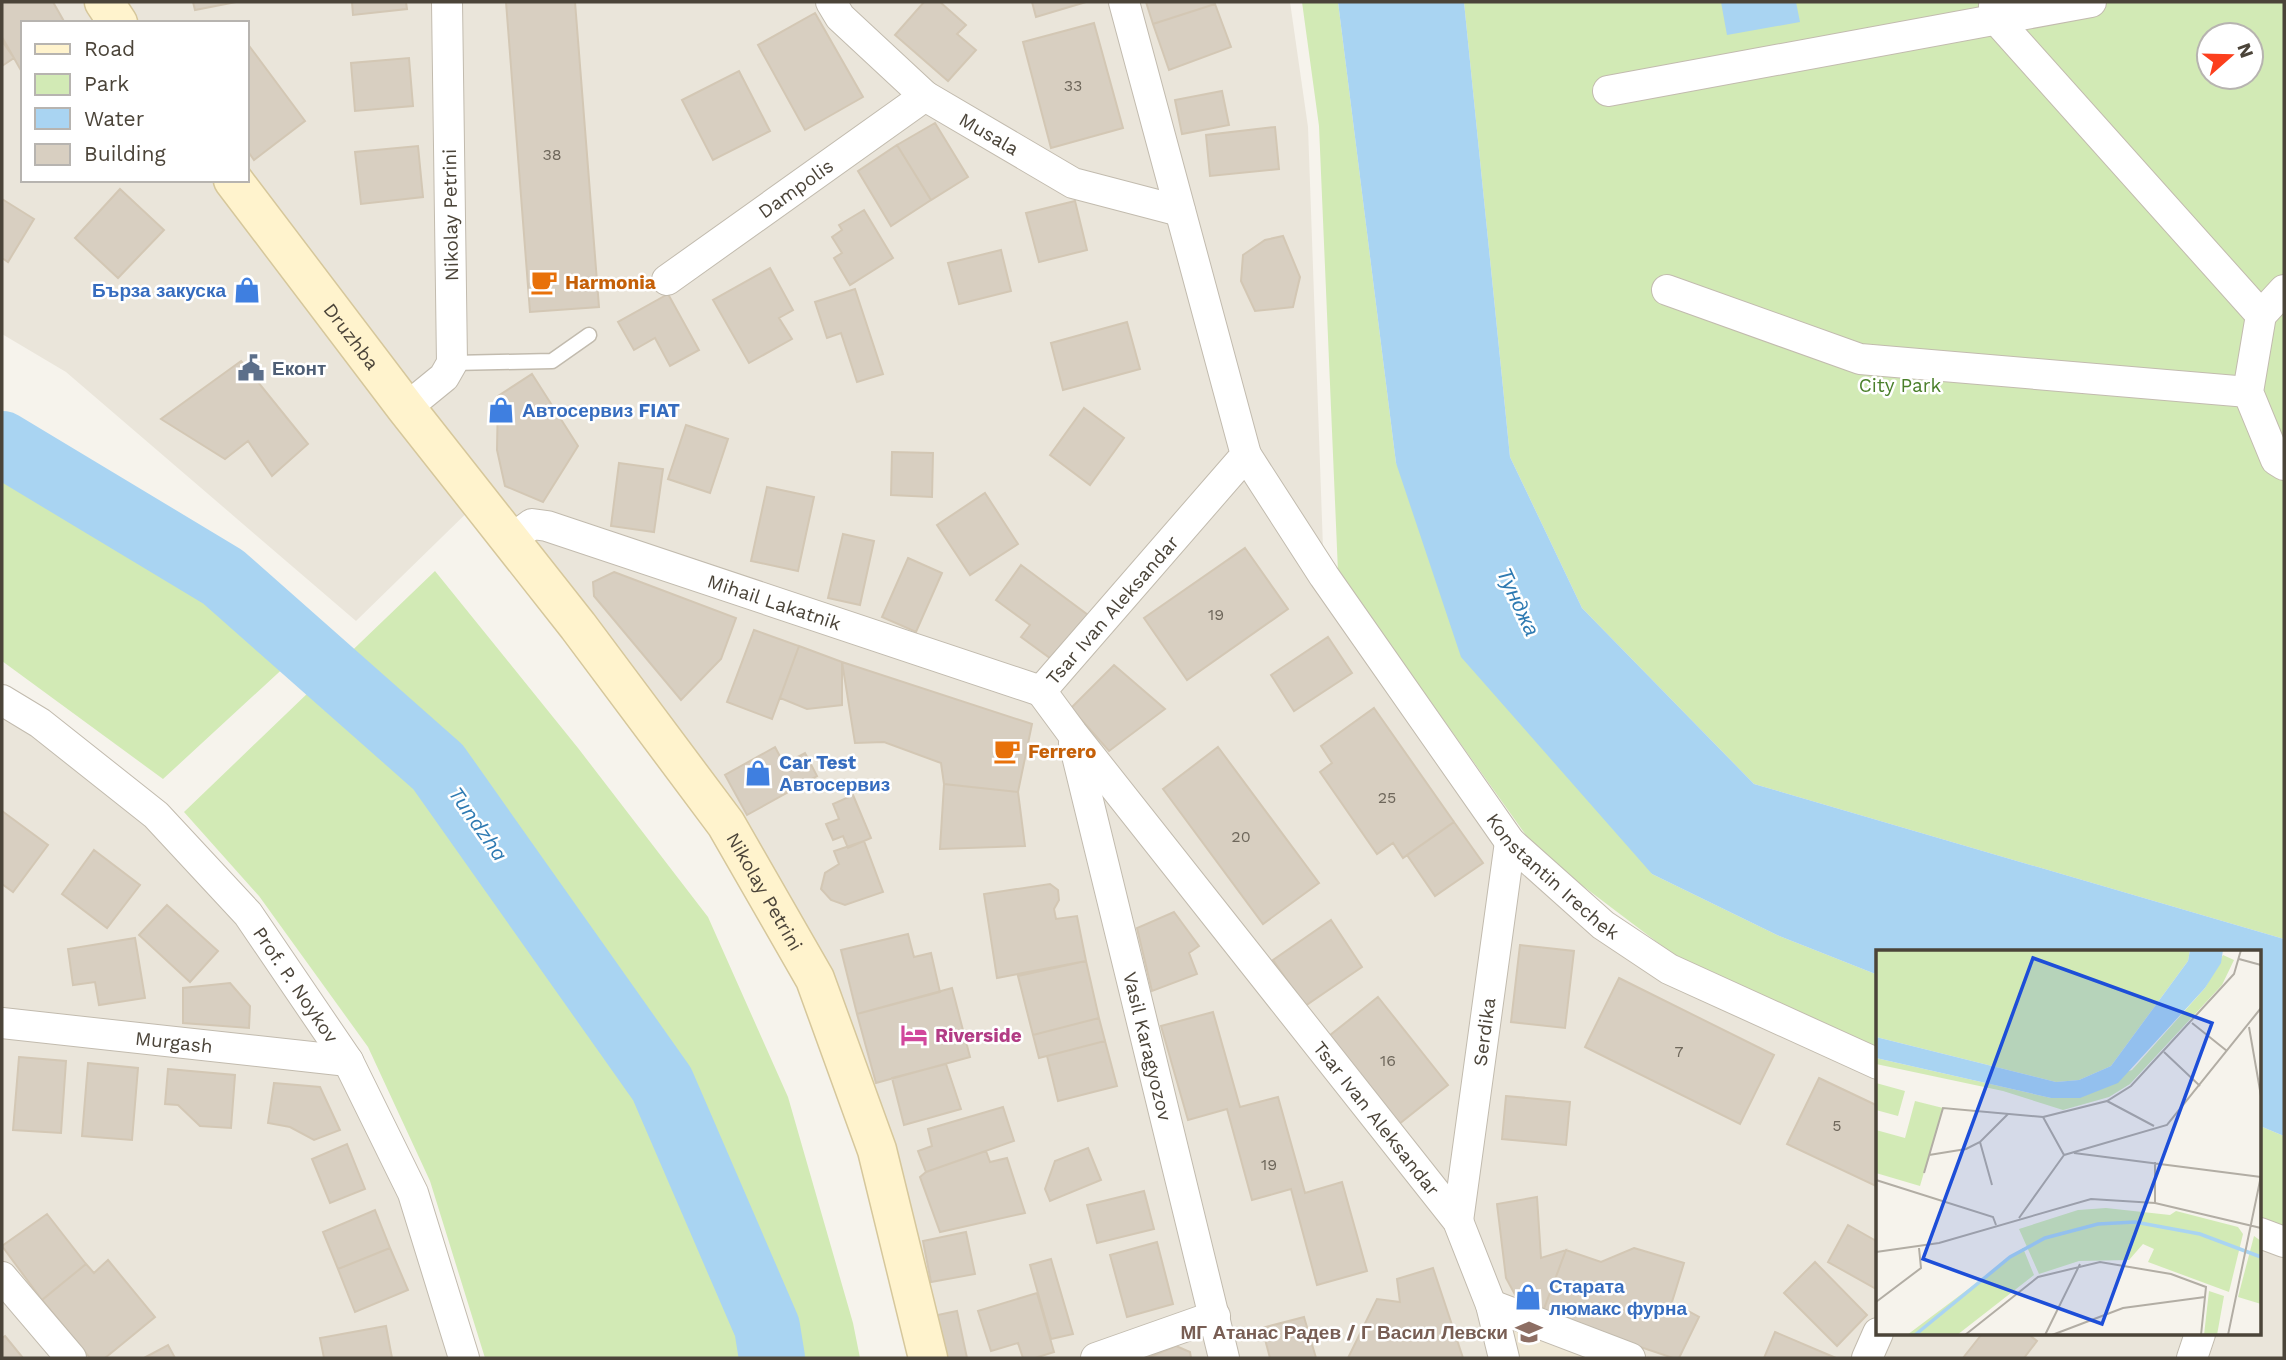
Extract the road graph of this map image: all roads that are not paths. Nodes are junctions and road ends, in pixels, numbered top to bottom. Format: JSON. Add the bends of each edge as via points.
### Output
{"nodes":[{"id":1,"x":104,"y":2,"type":"edge"},
{"id":2,"x":447,"y":2,"type":"edge"},
{"id":3,"x":831,"y":2,"type":"edge"},
{"id":4,"x":1124,"y":2,"type":"edge"},
{"id":5,"x":2091,"y":2,"type":"edge"},
{"id":6,"x":1994,"y":11,"type":"edge"},
{"id":7,"x":117,"y":21,"type":"edge"},
{"id":8,"x":1608,"y":91,"type":"dead end"},
{"id":9,"x":925,"y":96,"type":"junction"},
{"id":10,"x":235,"y":182,"type":"edge"},
{"id":11,"x":1180,"y":211,"type":"junction"},
{"id":12,"x":667,"y":280,"type":"dead end"},
{"id":13,"x":1667,"y":290,"type":"dead end"},
{"id":14,"x":2284,"y":290,"type":"edge"},
{"id":15,"x":2261,"y":315,"type":"junction"},
{"id":16,"x":589,"y":335,"type":"dead end"},
{"id":17,"x":452,"y":363,"type":"junction"},
{"id":18,"x":2248,"y":392,"type":"junction"},
{"id":19,"x":406,"y":408,"type":"junction"},
{"id":20,"x":1246,"y":455,"type":"junction"},
{"id":21,"x":2284,"y":466,"type":"edge"},
{"id":22,"x":471,"y":489,"type":"joint"},
{"id":23,"x":510,"y":540,"type":"junction"},
{"id":24,"x":1041,"y":691,"type":"junction"},
{"id":25,"x":2,"y":700,"type":"edge"},
{"id":26,"x":1072,"y":733,"type":"junction"},
{"id":27,"x":1510,"y":842,"type":"junction"},
{"id":28,"x":2,"y":1023,"type":"edge"},
{"id":29,"x":348,"y":1061,"type":"junction"},
{"id":30,"x":1876,"y":1064,"type":"edge"},
{"id":31,"x":1458,"y":1221,"type":"junction"},
{"id":32,"x":2262,"y":1234,"type":"edge"},
{"id":33,"x":2284,"y":1242,"type":"edge"},
{"id":34,"x":2,"y":1277,"type":"edge"},
{"id":35,"x":1492,"y":1305,"type":"junction"},
{"id":36,"x":1215,"y":1316,"type":"junction"},
{"id":37,"x":1877,"y":1336,"type":"edge"},
{"id":38,"x":2199,"y":1336,"type":"edge"},
{"id":39,"x":71,"y":1358,"type":"edge"},
{"id":40,"x":464,"y":1358,"type":"edge"},
{"id":41,"x":928,"y":1358,"type":"edge"},
{"id":42,"x":1096,"y":1358,"type":"edge"},
{"id":43,"x":1224,"y":1358,"type":"edge"},
{"id":44,"x":1504,"y":1358,"type":"edge"},
{"id":45,"x":1630,"y":1358,"type":"edge"},
{"id":46,"x":1867,"y":1358,"type":"edge"},
{"id":47,"x":2192,"y":1358,"type":"edge"}],
"edges":[{"from":1,"to":7,"type":"street"},
{"from":2,"to":17,"type":"street","name":"Nikolay Petrini"},
{"from":3,"to":9,"type":"street","name":"Musala","via":[[839,17]]},
{"from":4,"to":11,"type":"street"},
{"from":5,"to":6,"type":"street"},
{"from":6,"to":8,"type":"street"},
{"from":6,"to":15,"type":"street"},
{"from":9,"to":11,"type":"street","name":"Musala","via":[[1073,183]]},
{"from":9,"to":12,"type":"street","name":"Dampolis"},
{"from":10,"to":19,"type":"street","name":"Druzhba"},
{"from":11,"to":20,"type":"street"},
{"from":13,"to":18,"type":"street","via":[[1860,359]]},
{"from":14,"to":15,"type":"street"},
{"from":15,"to":18,"type":"street"},
{"from":16,"to":17,"type":"lane","via":[[552,361]]},
{"from":17,"to":19,"type":"street","via":[[443,377]]},
{"from":18,"to":21,"type":"street","via":[[2276,460]]},
{"from":19,"to":22,"type":"street","name":"Druzhba"},
{"from":20,"to":24,"type":"street","name":"Tsar Ivan Aleksandar"},
{"from":20,"to":27,"type":"street","name":"Konstantin Irechek","via":[[1324,576]]},
{"from":22,"to":23,"type":"street","name":"Nikolay Petrini"},
{"from":23,"to":24,"type":"street","name":"Mihail Lakatnik","via":[[532,524],[547,526]]},
{"from":23,"to":41,"type":"street","name":"Nikolay Petrini","via":[[726,824],[814,979],[877,1150]]},
{"from":24,"to":26,"type":"street","name":"Tsar Ivan Aleksandar"},
{"from":25,"to":29,"type":"street","name":"Prof. P. Noykov","via":[[40,723],[156,815],[247,914]]},
{"from":26,"to":31,"type":"street","name":"Tsar Ivan Aleksandar"},
{"from":26,"to":36,"type":"street","name":"Vasil Karagyozov"},
{"from":27,"to":30,"type":"street","name":"Konstantin Irechek","via":[[1603,925],[1669,968]]},
{"from":27,"to":31,"type":"street","name":"Serdika"},
{"from":28,"to":29,"type":"street","name":"Murgash"},
{"from":29,"to":40,"type":"street","name":"Prof. P. Noykov","via":[[413,1193]]},
{"from":31,"to":35,"type":"street","name":"Tsar Ivan Aleksandar"},
{"from":32,"to":33,"type":"street"},
{"from":34,"to":39,"type":"street"},
{"from":35,"to":44,"type":"street","name":"Tsar Ivan Aleksandar"},
{"from":35,"to":45,"type":"street"},
{"from":36,"to":42,"type":"street"},
{"from":36,"to":43,"type":"street","name":"Vasil Karagyozov"},
{"from":37,"to":46,"type":"street"},
{"from":38,"to":47,"type":"street"}]}
